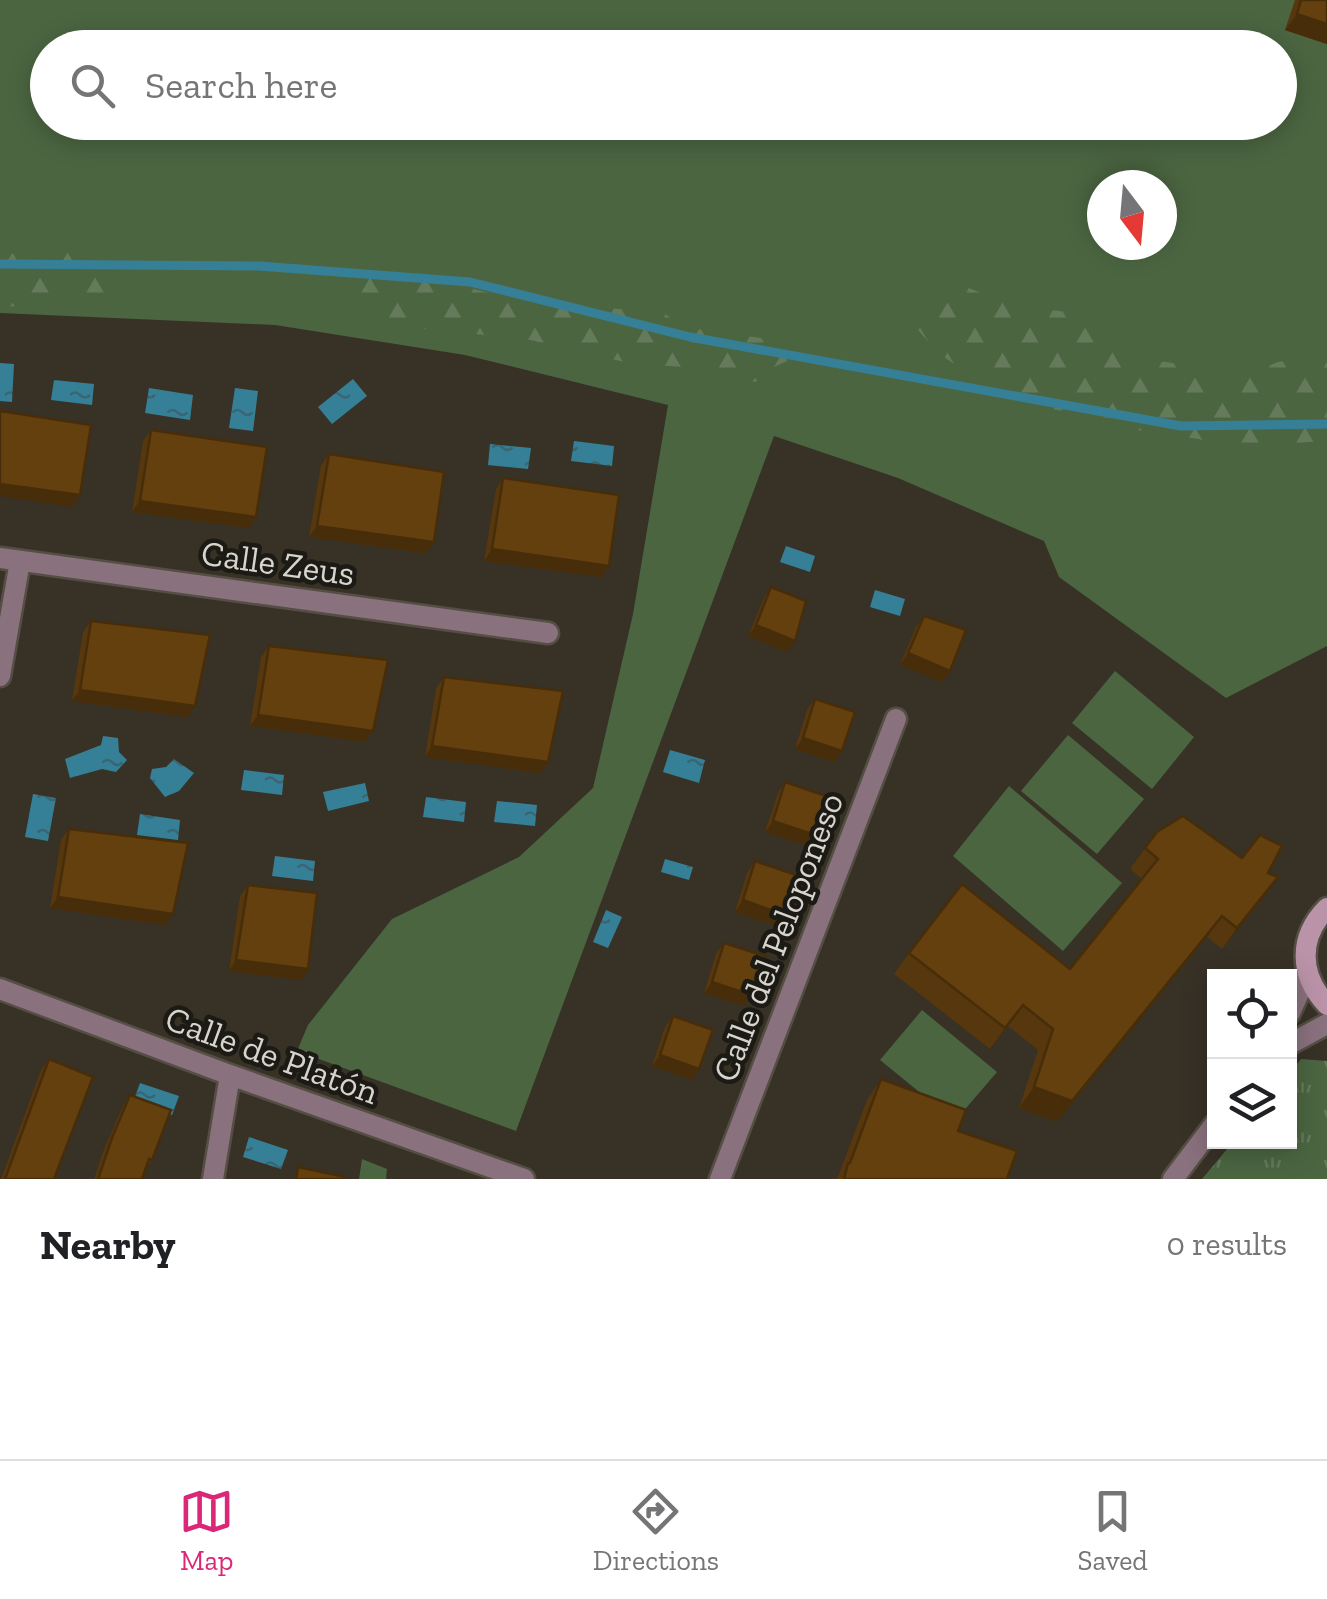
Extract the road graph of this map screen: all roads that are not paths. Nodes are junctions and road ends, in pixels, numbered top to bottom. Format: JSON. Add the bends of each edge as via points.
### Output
{"nodes":[{"id":1,"x":10,"y":560,"type":"edge"},
{"id":2,"x":548,"y":633,"type":"dead end"},
{"id":3,"x":0,"y":676,"type":"edge"},
{"id":4,"x":896,"y":719,"type":"dead end"},
{"id":5,"x":1327,"y":908,"type":"edge"},
{"id":6,"x":1307,"y":975,"type":"junction"},
{"id":7,"x":0,"y":989,"type":"edge"},
{"id":8,"x":1297,"y":997,"type":"edge"},
{"id":9,"x":1327,"y":1004,"type":"edge"},
{"id":10,"x":1327,"y":1024,"type":"edge"},
{"id":11,"x":1297,"y":1040,"type":"edge"},
{"id":12,"x":230,"y":1076,"type":"junction"},
{"id":13,"x":1207,"y":1134,"type":"edge"},
{"id":14,"x":213,"y":1179,"type":"edge"},
{"id":15,"x":524,"y":1179,"type":"edge"},
{"id":16,"x":720,"y":1179,"type":"edge"},
{"id":17,"x":1173,"y":1179,"type":"edge"}],
"edges":[{"from":1,"to":2,"type":"street","name":"Calle Zeus"},
{"from":1,"to":3,"type":"street"},
{"from":4,"to":16,"type":"street","name":"Calle del Peloponeso"},
{"from":5,"to":6,"type":"main road","via":[[1308,936]]},
{"from":6,"to":8,"type":"street"},
{"from":6,"to":9,"type":"main road"},
{"from":7,"to":12,"type":"street","name":"Calle de Platón"},
{"from":10,"to":11,"type":"street"},
{"from":12,"to":14,"type":"street"},
{"from":12,"to":15,"type":"street","name":"Calle de Platón"},
{"from":13,"to":17,"type":"street"}]}
